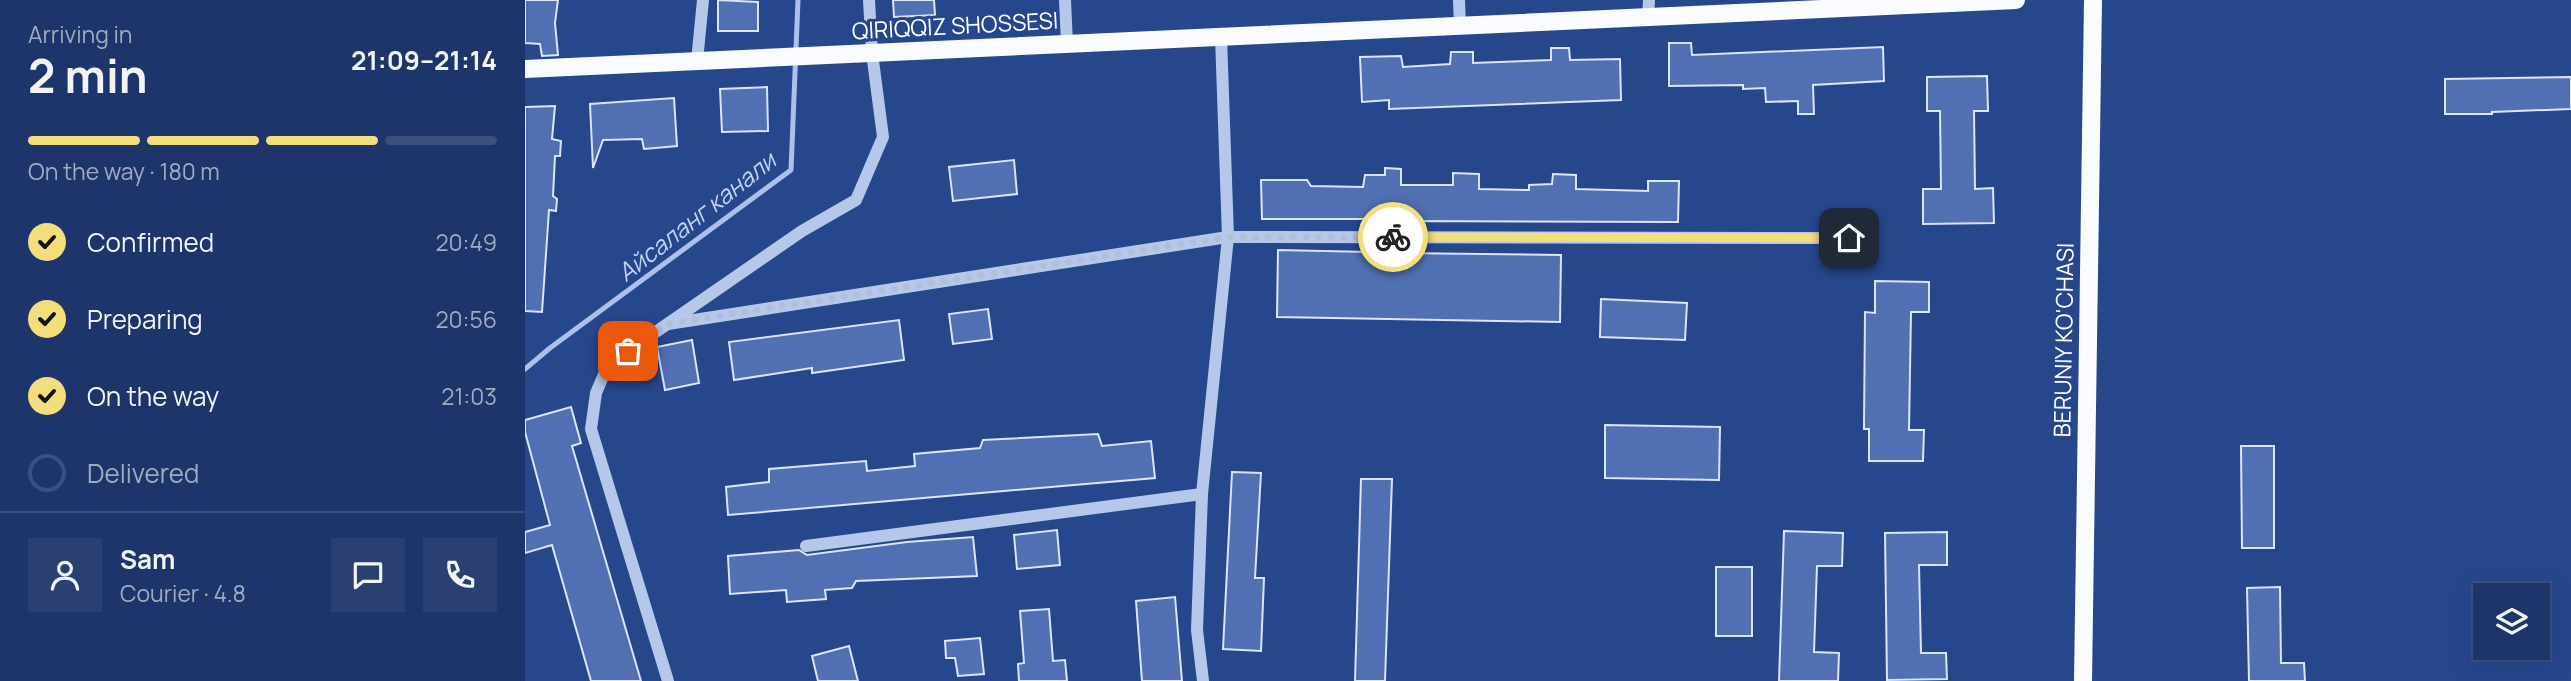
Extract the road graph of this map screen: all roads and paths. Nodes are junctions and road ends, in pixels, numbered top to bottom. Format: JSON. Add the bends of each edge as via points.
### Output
{"nodes":[{"id":1,"x":703,"y":0,"type":"edge"},
{"id":2,"x":869,"y":0,"type":"edge"},
{"id":3,"x":1065,"y":0,"type":"edge"},
{"id":4,"x":1459,"y":0,"type":"edge"},
{"id":5,"x":2016,"y":0,"type":"edge"},
{"id":6,"x":2092,"y":0,"type":"edge"},
{"id":7,"x":1857,"y":4,"type":"edge"},
{"id":8,"x":1649,"y":9,"type":"edge"},
{"id":9,"x":1460,"y":26,"type":"junction"},
{"id":10,"x":1221,"y":37,"type":"junction"},
{"id":11,"x":1067,"y":44,"type":"junction"},
{"id":12,"x":872,"y":53,"type":"junction"},
{"id":13,"x":698,"y":61,"type":"junction"},
{"id":14,"x":525,"y":69,"type":"edge"},
{"id":15,"x":1228,"y":237,"type":"junction"},
{"id":16,"x":1849,"y":238,"type":"dead end"},
{"id":17,"x":668,"y":324,"type":"junction"},
{"id":18,"x":1202,"y":494,"type":"junction"},
{"id":19,"x":806,"y":546,"type":"dead end"},
{"id":20,"x":668,"y":681,"type":"edge"},
{"id":21,"x":1203,"y":681,"type":"edge"},
{"id":22,"x":2083,"y":681,"type":"edge"}],
"edges":[{"from":1,"to":13,"type":"street"},
{"from":2,"to":12,"type":"street"},
{"from":3,"to":11,"type":"street"},
{"from":4,"to":9,"type":"street"},
{"from":5,"to":7,"type":"main road","name":"QIRIQQIZ SHOSSESI"},
{"from":6,"to":22,"type":"main road","name":"BERUNIY KO'CHASI"},
{"from":7,"to":8,"type":"main road","name":"QIRIQQIZ SHOSSESI"},
{"from":8,"to":9,"type":"main road","name":"QIRIQQIZ SHOSSESI"},
{"from":9,"to":10,"type":"main road","name":"QIRIQQIZ SHOSSESI"},
{"from":10,"to":11,"type":"main road","name":"QIRIQQIZ SHOSSESI"},
{"from":10,"to":15,"type":"street"},
{"from":11,"to":12,"type":"main road","name":"QIRIQQIZ SHOSSESI"},
{"from":12,"to":13,"type":"main road","name":"QIRIQQIZ SHOSSESI"},
{"from":12,"to":17,"type":"street","via":[[883,137],[856,201],[802,231]]},
{"from":13,"to":14,"type":"main road","name":"QIRIQQIZ SHOSSESI"},
{"from":15,"to":16,"type":"street"},
{"from":15,"to":17,"type":"street"},
{"from":15,"to":18,"type":"street"},
{"from":17,"to":20,"type":"street","via":[[608,365],[596,393],[591,429]]},
{"from":18,"to":19,"type":"street"},
{"from":18,"to":21,"type":"street","via":[[1197,630]]}]}
